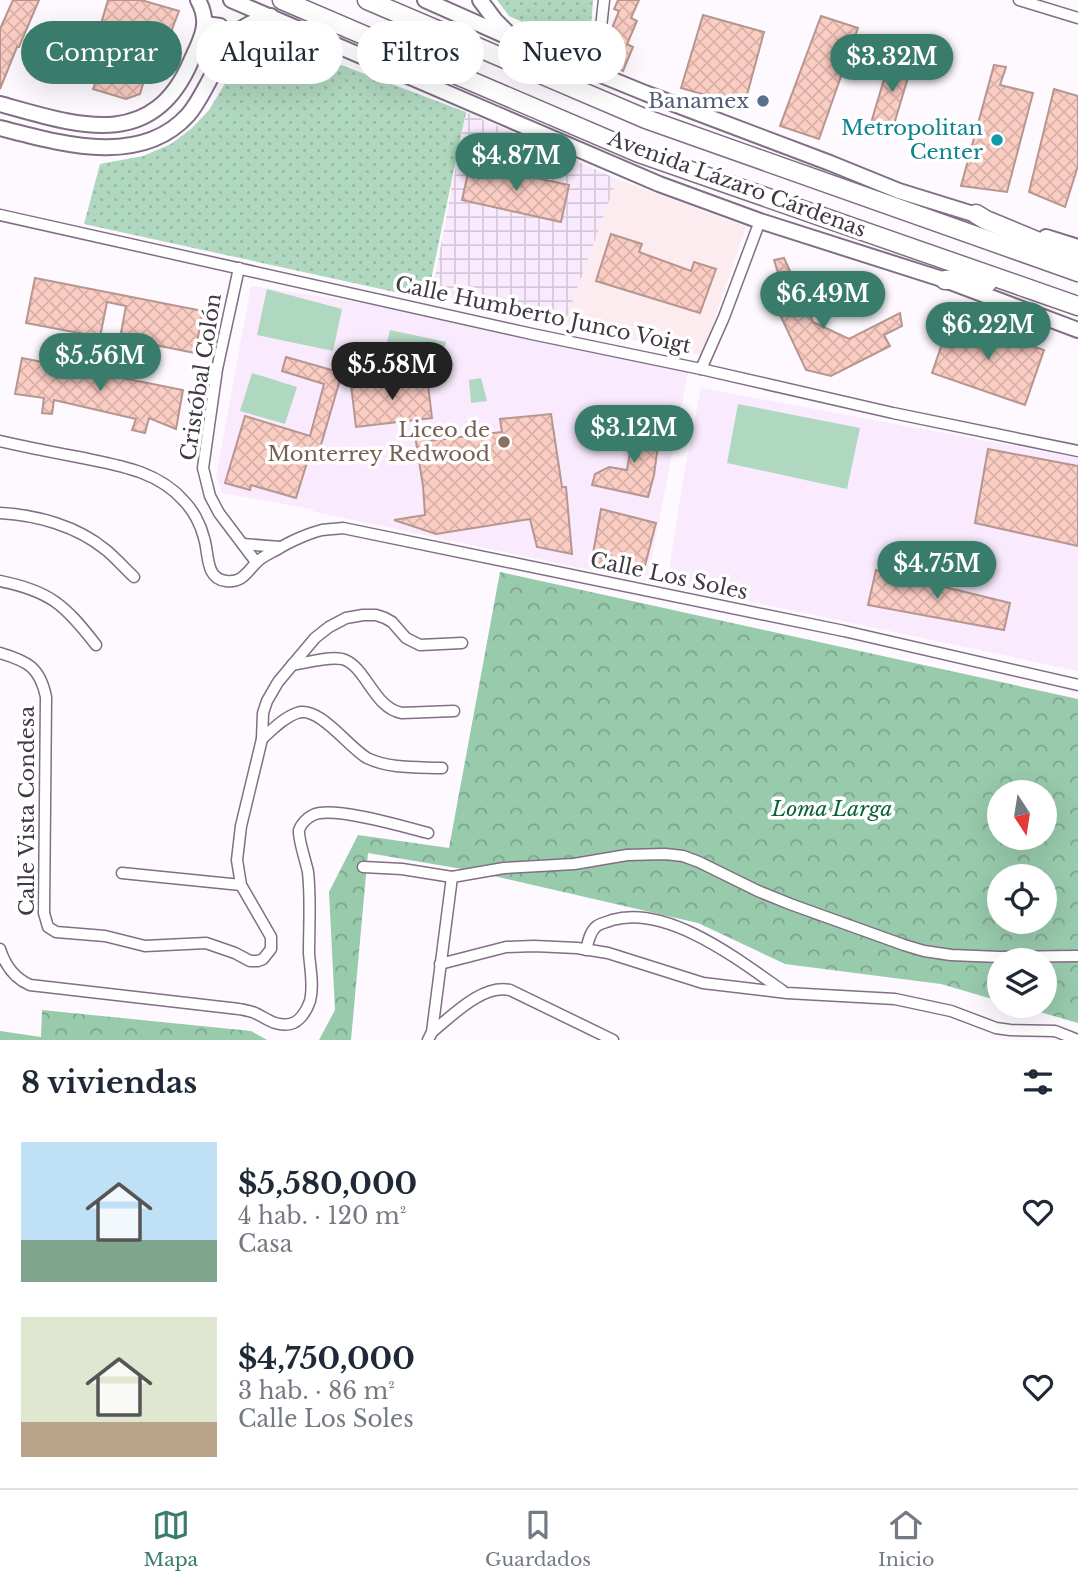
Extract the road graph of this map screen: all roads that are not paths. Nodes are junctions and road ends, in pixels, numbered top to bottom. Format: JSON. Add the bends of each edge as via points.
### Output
{"nodes":[{"id":1,"x":198,"y":0,"type":"edge"},
{"id":2,"x":231,"y":0,"type":"edge"},
{"id":3,"x":282,"y":0,"type":"edge"},
{"id":4,"x":367,"y":0,"type":"edge"},
{"id":5,"x":425,"y":0,"type":"edge"},
{"id":6,"x":480,"y":0,"type":"edge"},
{"id":7,"x":604,"y":0,"type":"edge"},
{"id":8,"x":1019,"y":0,"type":"edge"},
{"id":9,"x":271,"y":16,"type":"junction"},
{"id":10,"x":1078,"y":18,"type":"edge"},
{"id":11,"x":205,"y":21,"type":"edge"},
{"id":12,"x":258,"y":21,"type":"edge"},
{"id":13,"x":602,"y":21,"type":"edge"},
{"id":14,"x":498,"y":23,"type":"edge"},
{"id":15,"x":498,"y":32,"type":"edge"},
{"id":16,"x":196,"y":49,"type":"edge"},
{"id":17,"x":207,"y":84,"type":"edge"},
{"id":18,"x":624,"y":84,"type":"edge"},
{"id":19,"x":0,"y":104,"type":"edge"},
{"id":20,"x":0,"y":128,"type":"edge"},
{"id":21,"x":976,"y":214,"type":"junction"},
{"id":22,"x":0,"y":215,"type":"edge"},
{"id":23,"x":760,"y":221,"type":"junction"},
{"id":24,"x":1078,"y":247,"type":"edge"},
{"id":25,"x":1078,"y":258,"type":"edge"},
{"id":26,"x":239,"y":268,"type":"junction"},
{"id":27,"x":1078,"y":272,"type":"edge"},
{"id":28,"x":288,"y":279,"type":"junction"},
{"id":29,"x":237,"y":280,"type":"junction"},
{"id":30,"x":945,"y":280,"type":"junction"},
{"id":31,"x":1070,"y":303,"type":"edge"},
{"id":32,"x":1078,"y":330,"type":"edge"},
{"id":33,"x":701,"y":369,"type":"junction"},
{"id":34,"x":0,"y":441,"type":"edge"},
{"id":35,"x":1078,"y":451,"type":"edge"},
{"id":36,"x":0,"y":513,"type":"edge"},
{"id":37,"x":243,"y":544,"type":"junction"},
{"id":38,"x":281,"y":547,"type":"junction"},
{"id":39,"x":256,"y":562,"type":"junction"},
{"id":40,"x":134,"y":577,"type":"dead end"},
{"id":41,"x":0,"y":581,"type":"edge"},
{"id":42,"x":462,"y":643,"type":"dead end"},
{"id":43,"x":96,"y":645,"type":"dead end"},
{"id":44,"x":0,"y":653,"type":"edge"},
{"id":45,"x":292,"y":666,"type":"junction"},
{"id":46,"x":1078,"y":685,"type":"edge"},
{"id":47,"x":454,"y":711,"type":"dead end"},
{"id":48,"x":262,"y":739,"type":"junction"},
{"id":49,"x":442,"y":768,"type":"dead end"},
{"id":50,"x":428,"y":833,"type":"dead end"},
{"id":51,"x":363,"y":867,"type":"dead end"},
{"id":52,"x":122,"y":873,"type":"dead end"},
{"id":53,"x":452,"y":877,"type":"junction"},
{"id":54,"x":241,"y":885,"type":"junction"},
{"id":55,"x":0,"y":949,"type":"edge"},
{"id":56,"x":586,"y":950,"type":"junction"},
{"id":57,"x":1078,"y":956,"type":"edge"},
{"id":58,"x":440,"y":964,"type":"junction"},
{"id":59,"x":787,"y":993,"type":"junction"},
{"id":60,"x":430,"y":1036,"type":"edge"},
{"id":61,"x":613,"y":1040,"type":"edge"},
{"id":62,"x":1078,"y":1040,"type":"edge"}],
"edges":[{"from":1,"to":11,"type":"street"},
{"from":2,"to":9,"type":"street","name":"Avenida Lázaro Cárdenas"},
{"from":3,"to":31,"type":"highway","name":"Avenida Lázaro Cárdenas","via":[[639,153]]},
{"from":4,"to":27,"type":"highway","name":"Avenida Lázaro Cárdenas","via":[[646,119]]},
{"from":5,"to":15,"type":"street"},
{"from":6,"to":14,"type":"street"},
{"from":7,"to":13,"type":"street"},
{"from":8,"to":10,"type":"street"},
{"from":9,"to":12,"type":"street"},
{"from":9,"to":23,"type":"street","name":"Avenida Lázaro Cárdenas","via":[[659,184]]},
{"from":16,"to":19,"type":"street","via":[[178,87],[161,106],[128,123],[83,124]]},
{"from":17,"to":20,"type":"street","via":[[186,117],[134,145],[88,147]]},
{"from":18,"to":21,"type":"street","via":[[899,191]]},
{"from":21,"to":24,"type":"street"},
{"from":21,"to":25,"type":"highway"},
{"from":22,"to":26,"type":"street","name":"Calle Humberto Junco Voigt"},
{"from":23,"to":30,"type":"street","name":"Avenida Lázaro Cárdenas"},
{"from":23,"to":33,"type":"street"},
{"from":26,"to":28,"type":"street","name":"Calle Humberto Junco Voigt"},
{"from":26,"to":29,"type":"street","name":"Cristóbal Colón"},
{"from":28,"to":29,"type":"street"},
{"from":28,"to":33,"type":"street","name":"Calle Humberto Junco Voigt"},
{"from":29,"to":37,"type":"street","name":"Cristóbal Colón","via":[[217,369],[203,468],[210,496]]},
{"from":30,"to":31,"type":"highway","via":[[975,280]]},
{"from":30,"to":32,"type":"street","name":"Avenida Lázaro Cárdenas"},
{"from":33,"to":35,"type":"street","name":"Calle Humberto Junco Voigt"},
{"from":34,"to":39,"type":"street","name":"Calle Los Soles","via":[[121,466],[161,481],[186,503],[204,537],[215,577],[239,580]]},
{"from":36,"to":40,"type":"street","via":[[22,514],[79,533]]},
{"from":37,"to":38,"type":"street"},
{"from":37,"to":39,"type":"street","name":"Cristóbal Colón"},
{"from":38,"to":39,"type":"street","name":"Calle Los Soles"},
{"from":38,"to":46,"type":"street","name":"Calle Los Soles","via":[[321,530],[343,528],[844,631]]},
{"from":41,"to":43,"type":"street","via":[[24,586],[64,607]]},
{"from":42,"to":45,"type":"street","name":"Calle Vista Condesa","via":[[420,645],[385,618],[363,615],[329,627]]},
{"from":44,"to":54,"type":"street","name":"Calle Vista Condesa","via":[[37,671],[46,696],[44,913],[48,927],[145,946],[206,943],[258,961],[271,949],[271,937]]},
{"from":45,"to":47,"type":"street","via":[[344,659],[395,712]]},
{"from":45,"to":48,"type":"street","name":"Calle Vista Condesa","via":[[267,701]]},
{"from":48,"to":49,"type":"street","via":[[290,716],[310,712],[371,759],[402,767]]},
{"from":48,"to":54,"type":"street","name":"Calle Vista Condesa","via":[[241,826],[237,860]]},
{"from":50,"to":55,"type":"street","via":[[323,811],[301,826],[309,890],[311,992],[307,1009],[289,1024],[239,1009],[30,985],[12,972]]},
{"from":51,"to":53,"type":"street"},
{"from":52,"to":54,"type":"street"},
{"from":53,"to":57,"type":"street","via":[[627,855],[683,856],[758,891],[904,946],[951,955]]},
{"from":53,"to":58,"type":"street"},
{"from":56,"to":58,"type":"street","via":[[506,947]]},
{"from":56,"to":59,"type":"street","via":[[703,983]]},
{"from":56,"to":59,"type":"street","via":[[598,925],[621,918],[645,918],[676,926],[716,945]]},
{"from":58,"to":60,"type":"street"},
{"from":59,"to":62,"type":"street","via":[[895,999],[951,1011],[996,1028],[1055,1031]]},
{"from":60,"to":61,"type":"street","via":[[482,995],[504,989]]}]}
